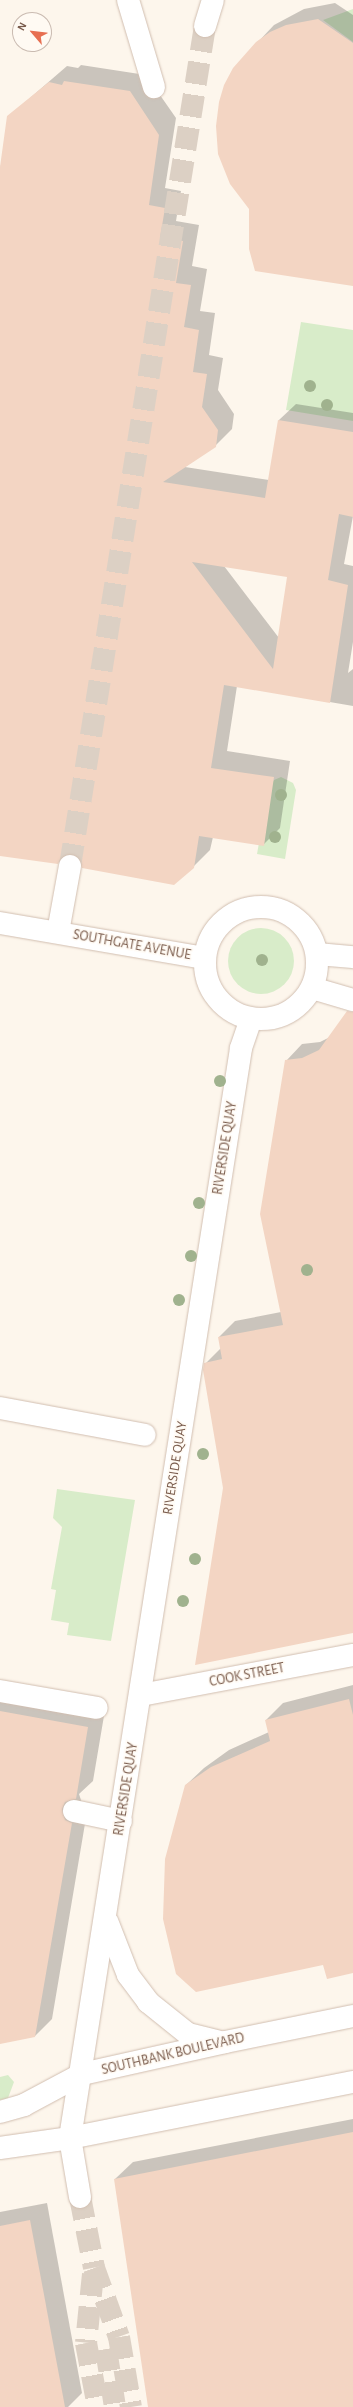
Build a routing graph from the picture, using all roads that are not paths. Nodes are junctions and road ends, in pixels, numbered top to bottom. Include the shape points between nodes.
1 (128, 0) edge
2 (213, 0) edge
3 (205, 26) tunnel mouth
4 (154, 87) dead end
5 (70, 866) tunnel mouth
6 (0, 923) edge
7 (58, 932) junction
8 (317, 954) junction
9 (353, 957) edge
10 (205, 958) junction
11 (312, 988) junction
12 (353, 1000) edge
13 (251, 1019) junction
14 (0, 1408) edge
15 (145, 1435) dead end
16 (353, 1655) edge
17 (0, 1691) edge
18 (141, 1695) junction
19 (97, 1708) dead end
20 (74, 1811) dead end
21 (121, 1821) junction
22 (106, 1920) junction
23 (353, 2016) edge
24 (225, 2042) junction
25 (82, 2074) junction
26 (353, 2082) edge
27 (0, 2112) edge
28 (70, 2138) junction
29 (0, 2148) edge
30 (80, 2197) tunnel mouth

1 - 4 street
2 - 3 street
5 - 7 street, SOUTHGATE AVENUE
6 - 7 street, SOUTHGATE AVENUE
7 - 10 street, SOUTHGATE AVENUE
8 - 9 street
8 - 10 street via 312,938 303,925 290,914 273,907 255,906 238,911 225,919 212,937
8 - 11 street via 317,972
10 - 13 street via 206,975 222,1004 235,1013
11 - 12 street
11 - 13 street via 301,1003 287,1014 269,1019
13 - 18 street, RIVERSIDE QUAY via 240,1056
14 - 15 street
16 - 18 street, COOK STREET
17 - 19 street
18 - 21 street, RIVERSIDE QUAY
20 - 21 street
21 - 22 street, RIVERSIDE QUAY
22 - 24 street via 128,1975 148,2002 188,2034 205,2040
22 - 25 street, RIVERSIDE QUAY
23 - 24 street, SOUTHBANK BOULEVARD
24 - 25 street, SOUTHBANK BOULEVARD
25 - 27 street, SOUTHBANK BOULEVARD via 24,2105
25 - 28 street, RIVERSIDE QUAY
26 - 28 street
28 - 29 street
28 - 30 street

